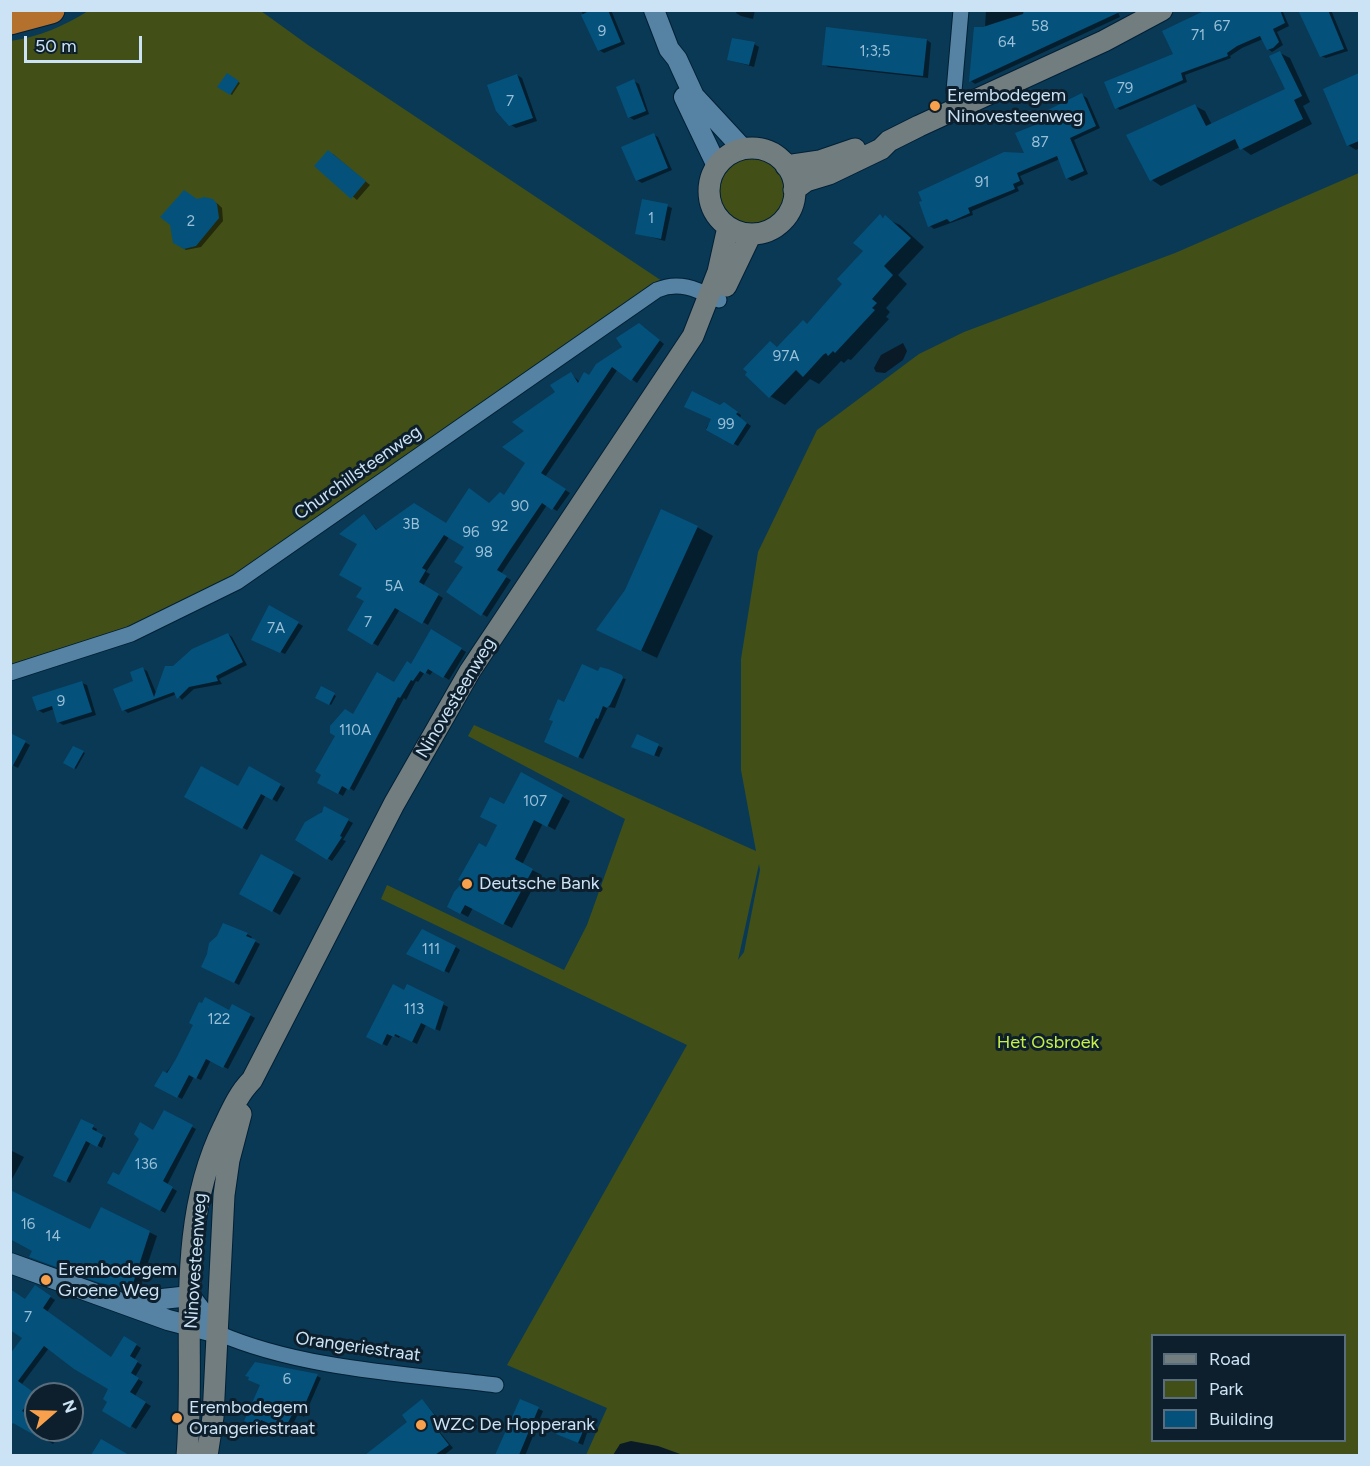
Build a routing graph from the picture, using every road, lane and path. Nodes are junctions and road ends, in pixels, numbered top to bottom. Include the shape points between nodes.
1 (51, 10) edge
2 (654, 10) edge
3 (961, 10) edge
4 (1162, 10) edge
5 (10, 21) edge
6 (690, 99) junction
7 (961, 107) junction
8 (889, 141) junction
9 (743, 149) junction
10 (717, 166) junction
11 (786, 166) junction
12 (794, 190) junction
13 (728, 227) junction
14 (751, 234) junction
15 (715, 298) junction
16 (10, 673) edge
17 (252, 1080) junction
18 (10, 1263) edge
19 (190, 1296) junction
20 (123, 1303) junction
21 (190, 1325) junction
22 (218, 1333) junction
23 (496, 1385) dead end
24 (187, 1455) edge
25 (207, 1455) edge

1 - 5 highway
2 - 6 street via 669,49 669,62
3 - 7 street via 954,91
4 - 7 main road
6 - 9 street
6 - 10 street
7 - 8 main road
8 - 11 main road via 877,140 820,160
8 - 12 main road via 881,149
9 - 10 main road via 728,155
9 - 11 main road via 767,151
10 - 13 main road via 710,178 711,206
11 - 12 main road
12 - 14 main road via 792,204 782,221 764,232
13 - 14 main road
13 - 15 main road, Ninovesteenweg
14 - 15 main road, Ninovesteenweg
15 - 16 street, Churchillsteenweg via 680,285 657,290 237,582 132,634
15 - 17 main road, Ninovesteenweg via 470,671 394,804
17 - 19 main road, Ninovesteenweg via 241,1091 204,1172 196,1205
17 - 22 main road, Ninovesteenweg via 235,1135 224,1195
18 - 20 street
19 - 20 street
19 - 21 main road, Ninovesteenweg
19 - 22 street
20 - 21 street
21 - 22 street
21 - 24 main road, Ninovesteenweg
22 - 23 street, Orangeriestraat via 290,1357
22 - 25 main road, Ninovesteenweg

